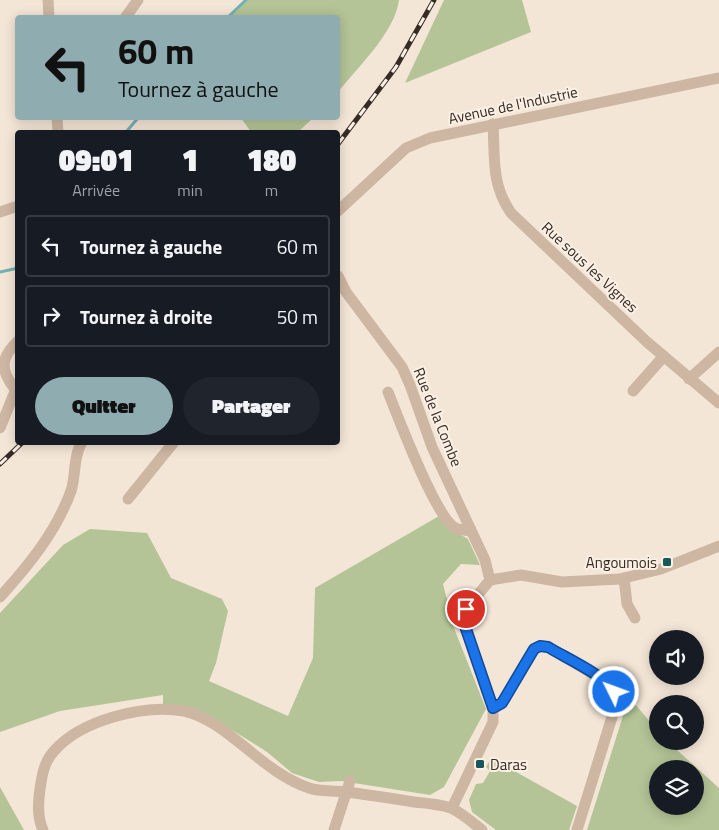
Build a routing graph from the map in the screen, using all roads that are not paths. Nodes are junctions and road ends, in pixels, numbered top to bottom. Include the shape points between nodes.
1 (48, 0) edge
2 (138, 0) edge
3 (49, 15) edge
4 (127, 15) edge
5 (719, 78) edge
6 (493, 124) junction
7 (15, 207) edge
8 (340, 209) edge
9 (0, 212) edge
10 (340, 280) edge
11 (15, 344) edge
12 (719, 352) edge
13 (664, 356) junction
14 (689, 379) junction
15 (15, 385) edge
16 (15, 389) edge
17 (632, 391) dead end
18 (388, 392) dead end
19 (719, 403) edge
20 (0, 428) edge
21 (81, 445) edge
22 (172, 445) edge
23 (128, 498) dead end
24 (471, 531) junction
25 (719, 546) edge
26 (624, 578) junction
27 (490, 580) junction
28 (0, 596) edge
29 (635, 618) dead end
30 (493, 708) junction
31 (348, 787) junction
32 (452, 808) junction
33 (43, 830) edge
34 (334, 830) edge
35 (482, 830) edge
36 (577, 830) edge

1 - 3 street
2 - 4 street
5 - 6 street, Avenue de l'Industrie
6 - 8 street, Avenue de l'Industrie via 413,144
6 - 13 street, Rue sous les Vignes via 496,181 500,197 511,213
7 - 9 street
10 - 24 street, Rue de la Combe via 402,368 432,447
11 - 15 street via 3,363 5,376
12 - 14 street
13 - 14 street, Rue sous les Vignes
13 - 17 street
14 - 19 street, Rue sous les Vignes
16 - 20 street
18 - 24 street via 415,460 446,518 456,528
21 - 28 street via 66,503 45,543
22 - 23 street
24 - 27 street, Rue de la Combe via 486,560
25 - 26 street via 661,570
26 - 27 street via 562,582 521,576
26 - 29 street via 627,604
27 - 30 street via 466,609 465,626
30 - 32 street via 490,732
30 - 36 street via 502,703 534,649 540,646 548,647 611,686 614,692 612,717
31 - 32 street
31 - 33 street via 311,789 297,784 267,766 209,720 161,709 130,713 68,737 53,752 43,770 39,799 39,821
31 - 34 street
32 - 35 street

